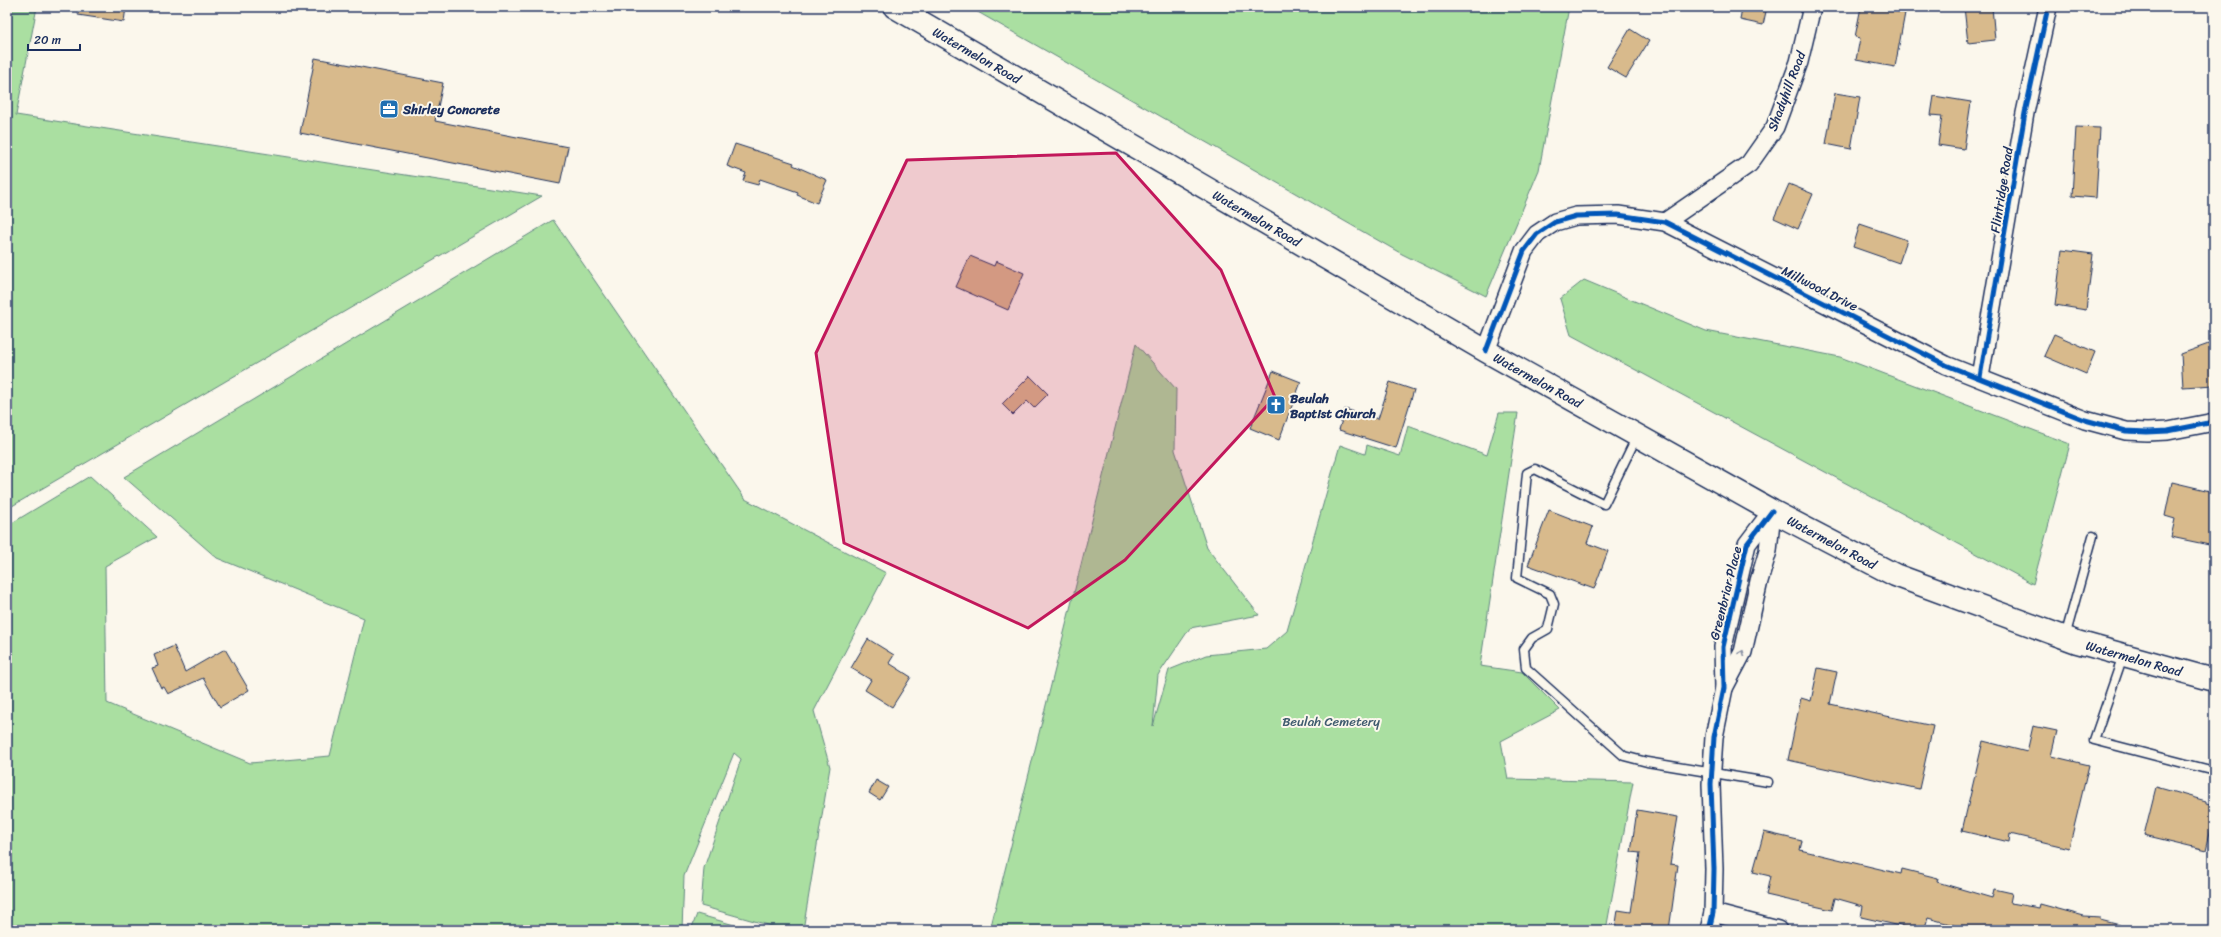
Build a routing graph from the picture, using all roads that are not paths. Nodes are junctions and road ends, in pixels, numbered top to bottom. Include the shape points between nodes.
1 (895, 7) edge
2 (1812, 7) edge
3 (2048, 7) edge
4 (1665, 222) junction
5 (1486, 351) junction
6 (1980, 377) junction
7 (2214, 422) edge
8 (1638, 436) junction
9 (1772, 511) junction
10 (2093, 536) dead end
11 (2065, 638) junction
12 (2123, 655) junction
13 (2214, 680) edge
14 (1712, 771) junction
15 (2214, 771) edge
16 (1768, 782) dead end
17 (1713, 913) junction
18 (1709, 930) edge
19 (1778, 930) edge

1 - 5 main road, Watermelon Road
2 - 4 street, Shadyhill Road via 1799,62 1775,127 1749,164
3 - 6 street, Flintridge Road via 2024,113
4 - 5 street, Millwood Drive via 1618,215 1576,216 1555,222 1537,234 1524,251
4 - 6 street, Millwood Drive via 1926,356
5 - 8 main road, Watermelon Road
6 - 7 street, Millwood Drive via 2058,410 2126,431 2168,431
8 - 9 main road, Watermelon Road
8 - 14 lane via 1604,504 1535,469 1528,472 1517,578 1550,594 1554,604 1548,629 1532,638 1524,649 1526,668 1624,756
9 - 11 main road, Watermelon Road via 1895,575
9 - 14 street via 1768,552 1744,652 1724,688 1714,737
10 - 11 lane
11 - 12 main road, Watermelon Road
12 - 13 main road, Watermelon Road
12 - 15 lane via 2094,740
14 - 16 lane
14 - 17 street
17 - 18 street
17 - 19 street

